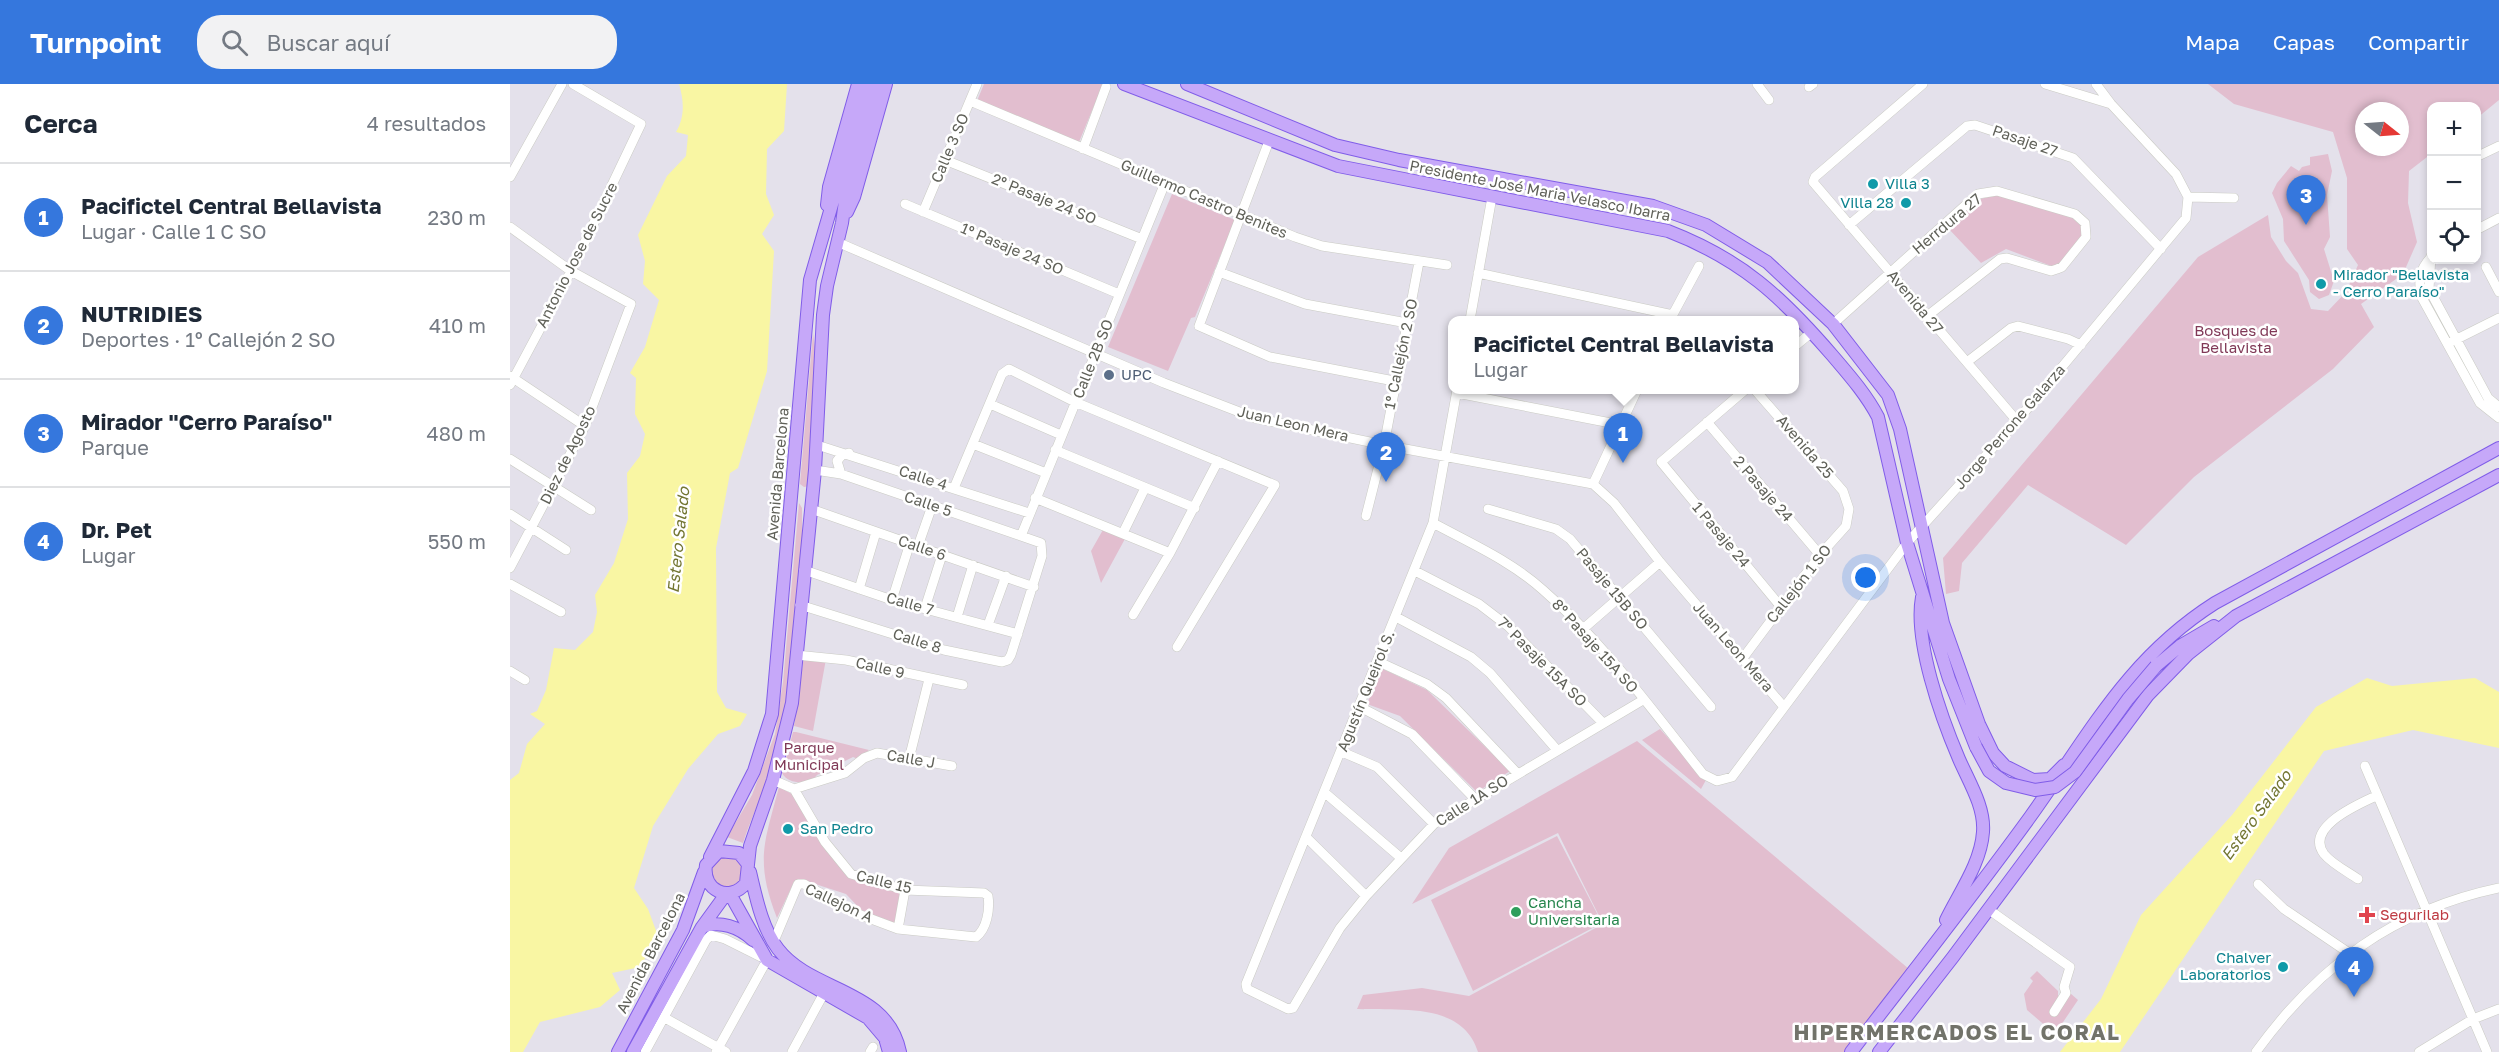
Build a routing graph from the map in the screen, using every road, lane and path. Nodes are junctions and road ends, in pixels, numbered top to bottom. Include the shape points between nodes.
1 (562, 84) edge
2 (573, 84) edge
3 (858, 84) edge
4 (867, 84) edge
5 (977, 84) edge
6 (1124, 84) edge
7 (1187, 84) edge
8 (1757, 84) edge
9 (1923, 84) edge
10 (2044, 84) edge
11 (2096, 84) edge
12 (883, 86) edge
13 (1106, 87) dead end
14 (1141, 88) edge
15 (1769, 100) dead end
16 (970, 101) junction
17 (2111, 104) junction
18 (859, 129) junction
19 (1269, 141) junction
20 (2499, 146) edge
21 (1083, 149) junction
22 (2480, 156) edge
23 (945, 160) junction
24 (1399, 160) junction
25 (510, 177) edge
26 (1396, 178) junction
27 (1165, 183) junction
28 (1492, 197) junction
29 (2188, 197) junction
30 (2234, 198) dead end
31 (905, 204) dead end
32 (923, 212) junction
33 (1241, 214) junction
34 (2499, 218) edge
35 (825, 221) junction
36 (842, 223) junction
37 (1849, 225) junction
38 (510, 227) edge
39 (2481, 227) edge
40 (1142, 239) junction
41 (837, 242) junction
42 (2161, 249) junction
43 (2427, 261) edge
44 (1419, 262) junction
45 (1448, 265) dead end
46 (1699, 266) dead end
47 (2486, 267) dead end
48 (571, 272) junction
49 (1220, 272) junction
50 (1890, 272) junction
51 (1478, 273) junction
52 (2499, 292) edge
53 (1119, 294) junction
54 (1471, 316) edge
55 (1662, 316) edge
56 (1672, 316) edge
57 (1796, 316) edge
58 (1926, 317) junction
59 (2499, 318) edge
60 (1799, 319) edge
61 (1407, 323) junction
62 (1833, 324) junction
63 (1812, 332) junction
64 (2452, 341) junction
65 (1799, 343) edge
66 (2080, 345) junction
67 (1095, 354) junction
68 (1967, 362) junction
69 (511, 380) edge
70 (1394, 381) junction
71 (1456, 394) edge
72 (1471, 394) edge
73 (1635, 394) edge
74 (1740, 394) edge
75 (1758, 394) edge
76 (1075, 402) junction
77 (990, 404) junction
78 (2499, 407) edge
79 (2499, 418) edge
80 (2017, 421) junction
81 (1707, 422) junction
82 (1621, 425) junction
83 (585, 426) junction
84 (1061, 435) junction
85 (2499, 441) edge
86 (817, 444) junction
87 (973, 444) junction
88 (1384, 445) junction
89 (1055, 450) junction
90 (2495, 450) edge
91 (849, 453) junction
92 (1445, 456) junction
93 (510, 459) edge
94 (1218, 461) junction
95 (815, 470) junction
96 (792, 473) junction
97 (1046, 473) junction
98 (841, 474) junction
99 (2499, 475) edge
100 (1593, 484) junction
101 (813, 485) junction
102 (554, 486) junction
103 (954, 488) junction
104 (1145, 488) junction
105 (1035, 498) junction
106 (790, 505) junction
107 (932, 506) junction
108 (1195, 508) junction
109 (811, 509) junction
110 (1488, 509) dead end
111 (1849, 509) joint
112 (591, 510) dead end
113 (1029, 513) junction
114 (510, 514) edge
115 (1366, 516) dead end
116 (1433, 523) junction
117 (809, 524) junction
118 (1923, 525) junction
119 (532, 528) junction
120 (876, 532) junction
121 (1123, 533) junction
122 (1021, 536) junction
123 (1041, 543) joint
124 (1907, 543) junction
125 (914, 545) junction
126 (566, 550) dead end
127 (1170, 553) junction
128 (942, 555) junction
129 (1820, 555) junction
130 (1660, 562) junction
131 (973, 565) junction
132 (510, 568) edge
133 (804, 570) junction
134 (1415, 571) junction
135 (1006, 576) junction
136 (510, 584) edge
137 (1034, 586) junction
138 (859, 589) junction
139 (1923, 592) junction
140 (1621, 598) junction
141 (892, 600) junction
142 (800, 605) junction
143 (1781, 607) junction
144 (925, 608) junction
145 (561, 612) dead end
146 (1133, 615) dead end
147 (2236, 616) junction
148 (957, 617) junction
149 (1396, 617) junction
150 (988, 625) junction
151 (1583, 629) junction
152 (1018, 634) junction
153 (1177, 647) dead end
154 (796, 655) junction
155 (1743, 658) junction
156 (1377, 661) junction
157 (510, 671) edge
158 (929, 679) junction
159 (525, 680) dead end
160 (963, 685) dead end
161 (1643, 700) junction
162 (1360, 707) junction
163 (1711, 707) dead end
164 (1784, 707) junction
165 (1603, 723) junction
166 (1557, 750) junction
167 (1341, 752) junction
168 (909, 759) junction
169 (2064, 765) junction
170 (952, 766) dead end
171 (2365, 766) dead end
172 (1736, 772) joint
173 (1517, 773) junction
174 (773, 780) junction
175 (794, 789) junction
176 (1324, 792) junction
177 (2376, 796) junction
178 (1476, 800) junction
179 (1434, 824) junction
180 (1307, 838) junction
181 (1401, 858) junction
182 (708, 862) junction
183 (748, 866) junction
184 (2358, 879) dead end
185 (2258, 884) dead end
186 (2499, 888) edge
187 (905, 890) junction
188 (728, 894) junction
189 (1366, 896) junction
190 (1988, 909) junction
191 (2425, 910) junction
192 (702, 927) junction
193 (898, 928) junction
194 (976, 937) joint
195 (774, 941) junction
196 (755, 942) junction
197 (1933, 946) junction
198 (2349, 954) junction
199 (766, 960) junction
200 (824, 993) junction
201 (1296, 1003) joint
202 (2499, 1009) edge
203 (2054, 1012) dead end
204 (664, 1018) junction
205 (2473, 1019) junction
206 (720, 1050) edge
207 (618, 1052) edge
208 (633, 1052) edge
209 (645, 1052) edge
210 (792, 1052) edge
211 (889, 1052) edge
212 (900, 1052) edge
213 (1851, 1052) edge
214 (1879, 1052) edge
215 (2256, 1052) edge
216 (2419, 1052) edge
217 (2487, 1052) edge

1 - 25 street
2 - 48 street, Antonio Jose de Sucre via 641,124
3 - 35 main road via 829,187
4 - 18 main road, Avenida Barcelona
5 - 16 street, Calle 3 SO
6 - 14 main road, Presidente José Maria Velasco Ibarra
7 - 24 main road, Presidente José Maria Velasco Ibarra via 1335,145
8 - 15 street
9 - 37 street, Avenida 27 via 1815,177 1813,182
10 - 17 street
11 - 17 street
12 - 18 main road, Avenida Barcelona
12 - 36 main road via 854,197
13 - 21 street
14 - 19 main road, Presidente José Maria Velasco Ibarra
16 - 21 street, Guillermo Castro Benites
16 - 23 street, Calle 3 SO
17 - 29 street via 2176,174
18 - 35 main road, Avenida Barcelona
18 - 36 main road, Avenida Barcelona
19 - 26 main road, Presidente José Maria Velasco Ibarra via 1338,166
19 - 33 street
20 - 22 street
21 - 27 street, Guillermo Castro Benites
23 - 32 street, Calle 3 SO
23 - 40 street, 2º Pasaje 24 SO
24 - 26 main road via 1405,167
24 - 62 main road, Presidente José Maria Velasco Ibarra via 1671,212 1728,236 1767,262
26 - 28 main road, Presidente José Maria Velasco Ibarra
27 - 33 street, Guillermo Castro Benites
27 - 40 street, Calle 2B SO
28 - 51 street
28 - 57 main road, Presidente José Maria Velasco Ibarra via 1651,226 1702,244 1726,256 1762,283
29 - 30 street
29 - 42 street, Jorge Perrone Galarza via 2186,218
31 - 32 street, 1º Pasaje 24 SO
32 - 53 street, 1º Pasaje 24 SO
33 - 44 street, Guillermo Castro Benites via 1322,246
33 - 49 street
34 - 39 street
35 - 96 main road, Avenida Barcelona via 810,280
36 - 41 main road, Avenida Barcelona
37 - 42 street, Pasaje 27 via 1967,126 1975,125 2073,158
37 - 50 street, Avenida 27
38 - 48 street
40 - 53 street, Calle 2B SO
41 - 67 street, Juan Leon Mera
41 - 86 main road, Avenida Barcelona via 823,315
42 - 66 street, Jorge Perrone Galarza
43 - 64 street via 2418,281 2421,296
44 - 45 street, Guillermo Castro Benites
44 - 61 street, 1º Callejón 2 SO
46 - 56 street
47 - 52 street
48 - 69 street, Antonio Jose de Sucre
48 - 83 street, Diez de Agosto via 631,304
49 - 61 street via 1305,304
49 - 70 street via 1199,326 1270,357
50 - 58 street, Avenida 27
50 - 58 street, Herrdura 27 via 1978,194 1989,191 2074,214 2085,223 2086,237 2062,267 2051,271 2000,259
50 - 62 street, Herrdura 27
51 - 54 street
51 - 55 street
53 - 67 street, Calle 2B SO
58 - 68 street, Avenida 27
59 - 64 street
60 - 63 main road, Presidente José Maria Velasco Ibarra
61 - 70 street, 1º Callejón 2 SO
62 - 118 main road, Presidente José Maria Velasco Ibarra via 1888,395
63 - 65 street
63 - 124 main road, Presidente José Maria Velasco Ibarra via 1870,401 1878,417
64 - 78 street via 2490,401
64 - 79 street via 2480,403
66 - 68 street via 2018,326
66 - 80 street, Jorge Perrone Galarza
67 - 76 street, Calle 2B SO
67 - 88 street, Juan Leon Mera via 1255,418
68 - 80 street, Avenida 27
69 - 83 street
70 - 88 street, 1º Callejón 2 SO
71 - 92 street, Agustín Queirol S.
72 - 82 street
73 - 82 street
74 - 81 street
75 - 111 street, Avenida 25 via 1843,491
76 - 77 street via 1009,369 1002,374
76 - 84 street, Calle 2B SO
76 - 94 street
77 - 84 street
77 - 87 street
80 - 118 street, Jorge Perrone Galarza
81 - 129 street, 2 Pasaje 24
81 - 143 street, 1 Pasaje 24 via 1660,462
82 - 100 street
83 - 102 street, Diez de Agosto
84 - 89 street, Calle 2B SO
85 - 90 street
86 - 91 street, Calle 4
86 - 95 main road, Avenida Barcelona
87 - 97 street
87 - 103 street
88 - 92 street, Juan Leon Mera
88 - 115 street, 1º Callejón 2 SO
89 - 97 street, Calle 2B SO
89 - 104 street
90 - 169 main road via 2193,617 2137,667
91 - 98 street via 837,461
91 - 103 street, Calle 4
92 - 100 street, Juan Leon Mera
92 - 116 street, Agustín Queirol S.
93 - 102 street
94 - 108 street
94 - 153 street via 1275,485
95 - 98 street, Calle 5
95 - 101 main road, Avenida Barcelona
96 - 101 main road via 799,490 806,492
96 - 106 main road, Avenida Barcelona
97 - 105 street, Calle 2B SO
98 - 107 street, Calle 5
99 - 147 main road
100 - 130 street, Juan Leon Mera via 1614,503
101 - 109 main road, Avenida Barcelona
102 - 112 street
102 - 119 street, Diez de Agosto
103 - 113 street, Calle 4
104 - 108 street
104 - 121 street
105 - 113 street, Calle 2B SO
105 - 121 street
106 - 117 main road via 797,496 807,500
106 - 182 main road, Avenida Barcelona via 772,714 754,771
107 - 122 street, Calle 5
107 - 125 street
108 - 127 street
109 - 117 main road, Avenida Barcelona
109 - 120 street, Calle 6
110 - 140 street, Pasaje 15B SO via 1556,529 1570,539
111 - 129 street, Callejón 1 SO via 1846,526
113 - 122 street, Calle 2B SO
114 - 119 street
116 - 134 street, Agustín Queirol S.
116 - 151 street, 8º Pasaje 15A SO via 1515,568 1543,589
117 - 133 main road, Avenida Barcelona
118 - 124 street, Jorge Perrone Galarza
118 - 169 main road, Presidente José Maria Velasco Ibarra via 1943,623 1987,743 2005,766 2033,780 2050,779
119 - 126 street
119 - 132 street, Diez de Agosto
120 - 125 street, Calle 6
120 - 138 street
121 - 127 street
122 - 123 street, Calle 5
123 - 137 street, Calle 8 via 1042,556
124 - 139 main road, Presidente José Maria Velasco Ibarra
124 - 164 street, Jorge Perrone Galarza
125 - 128 street, Calle 6
125 - 141 street
127 - 146 street
128 - 131 street, Calle 6
128 - 144 street
129 - 143 street, Callejón 1 SO
130 - 140 street
130 - 155 street, Juan Leon Mera
131 - 135 street, Calle 6
131 - 148 street
133 - 138 street, Calle 7
133 - 142 main road, Avenida Barcelona
134 - 149 street, Agustín Queirol S.
134 - 165 street, 7º Pasaje 15A SO via 1503,621
135 - 137 street, Calle 6
135 - 150 street
136 - 145 street
137 - 152 street, Calle 8
138 - 141 street, Calle 7
139 - 147 main road, Presidente José Maria Velasco Ibarra, bridge via 1976,747 1989,771 2006,783 2028,790 2055,787 2075,772 2156,666 2180,646
139 - 197 main road via 1919,613 1936,701 1978,801 1983,824 1982,843 1971,870
140 - 151 street
140 - 163 street, Pasaje 15B SO
141 - 144 street, Calle 7
142 - 152 street, Calle 8 via 944,650 1002,662 1011,655
142 - 154 main road, Avenida Barcelona
143 - 155 street, Callejón 1 SO
144 - 148 street, Calle 7
147 - 190 main road via 2188,654 2148,695
148 - 150 street, Calle 7
149 - 156 street, Agustín Queirol S.
149 - 166 street via 1471,657 1490,673
150 - 152 street, Calle 7
151 - 161 street, 8º Pasaje 15A SO
154 - 158 street, Calle 9 via 846,660
154 - 174 main road, Avenida Barcelona via 792,703
155 - 164 street, Juan Leon Mera
156 - 162 street, Agustín Queirol S.
156 - 173 street via 1427,684 1446,698
157 - 159 street
158 - 160 street, Calle 9
158 - 168 street
161 - 165 street, Calle 1A SO
161 - 172 street, 8º Pasaje 15A SO via 1708,778 1723,781
162 - 167 street, Agustín Queirol S.
162 - 178 street via 1412,734
164 - 172 street, Jorge Perrone Galarza
165 - 166 street, Calle 1A SO
166 - 173 street, Calle 1A SO
167 - 176 street, Agustín Queirol S.
167 - 179 street via 1377,767
168 - 170 street, Calle J
168 - 175 street, Calle J via 871,754 846,773
169 - 197 main road via 2031,816
171 - 177 street
173 - 178 street, Calle 1A SO
174 - 175 street
174 - 183 main road, Avenida Barcelona via 755,827
175 - 187 street, Calle 15 via 847,872
176 - 180 street, Agustín Queirol S.
176 - 181 street
177 - 184 street via 2342,813 2320,837 2327,857
177 - 191 street
178 - 179 street, Calle 1A SO
179 - 181 street, Calle 1A SO
180 - 189 street
180 - 201 street, Agustín Queirol S. via 1246,984 1252,993 1288,1009
181 - 189 street, Calle 1A SO
182 - 183 main road via 726,850 739,853
182 - 188 main road via 709,885
182 - 207 main road, Avenida Barcelona via 683,930
183 - 188 main road via 749,876 742,888
183 - 195 main road
185 - 198 street via 2284,909
186 - 191 street
187 - 193 street
187 - 194 street, Calle 15 via 984,893 989,901 985,927
188 - 192 main road, Avenida Barcelona
188 - 196 main road
189 - 201 street, Calle 1A SO via 1322,955
190 - 203 street via 2070,967 2066,993
190 - 214 main road
191 - 198 street
191 - 205 street
192 - 196 main road via 727,926 743,931
192 - 208 main road, Avenida Barcelona
193 - 194 street, Callejon A
193 - 195 street, Callejon A via 858,914 798,884
195 - 212 main road via 798,966 878,1012 894,1032
196 - 199 main road
197 - 213 main road
198 - 215 street via 2296,1000
199 - 200 main road
199 - 204 street via 711,935
199 - 206 street
200 - 210 street
200 - 211 main road via 868,1018 885,1038
202 - 205 street
204 - 206 street
204 - 209 street
205 - 216 street
205 - 217 street

